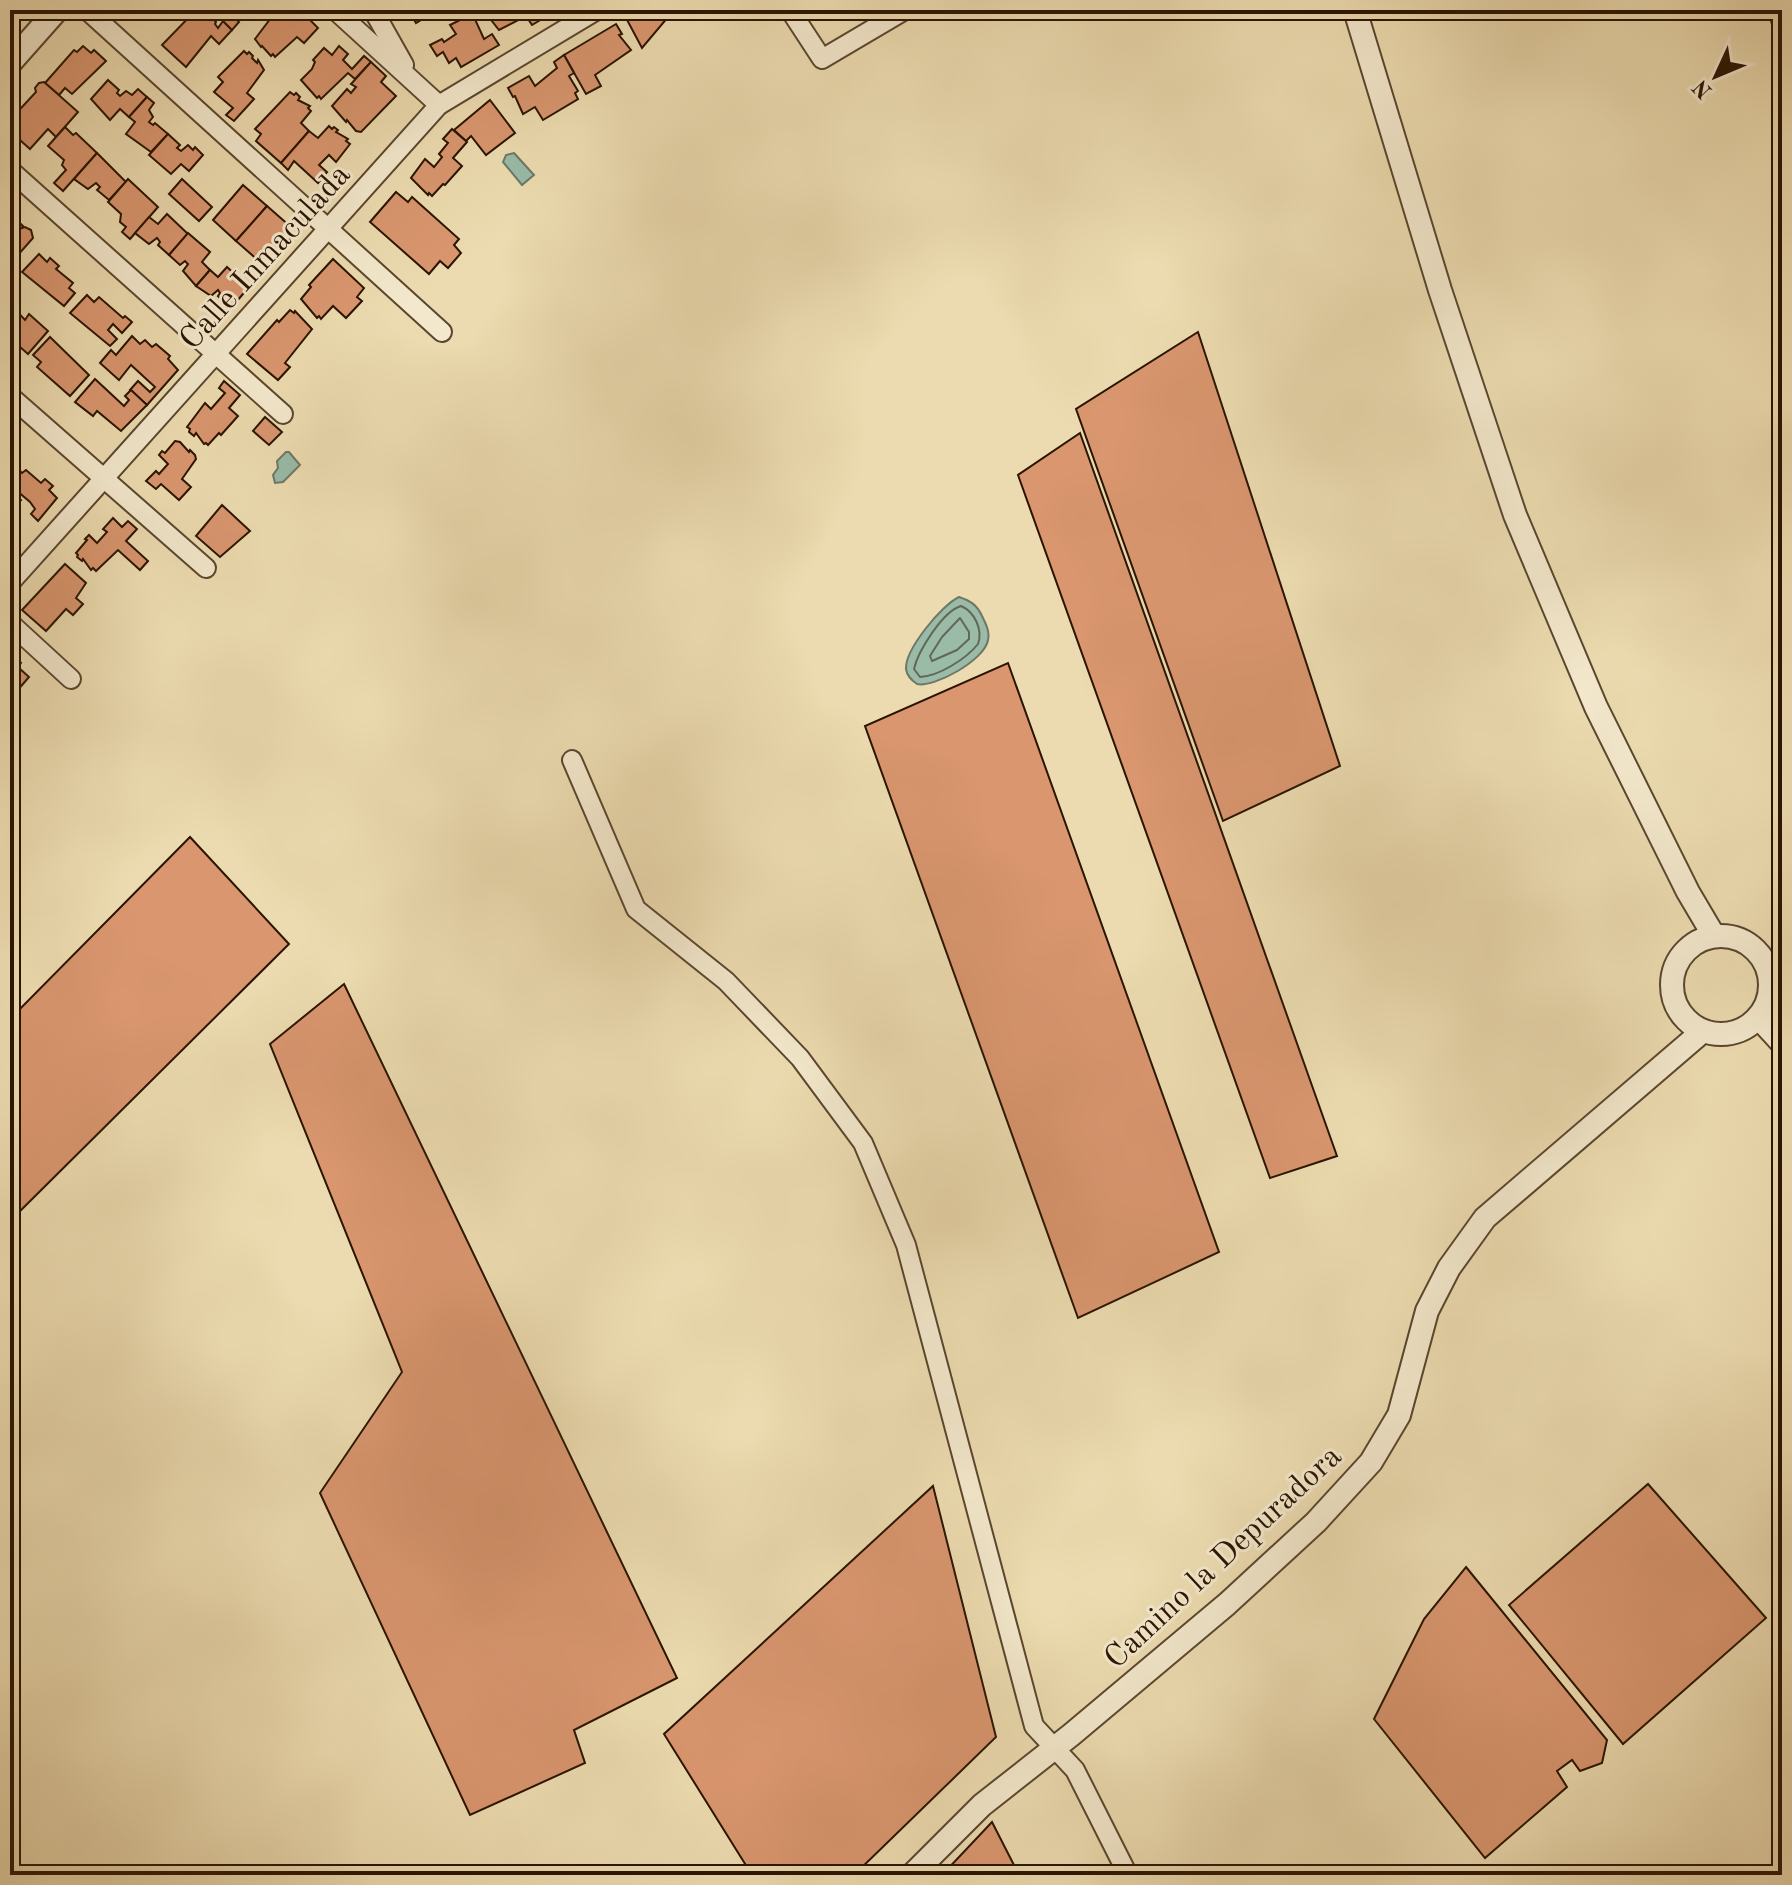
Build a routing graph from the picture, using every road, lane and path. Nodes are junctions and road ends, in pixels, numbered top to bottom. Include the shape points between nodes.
1 (57, 10) edge
2 (87, 10) edge
3 (335, 10) edge
4 (373, 10) edge
5 (790, 10) edge
6 (905, 10) edge
7 (1355, 10) edge
8 (585, 13) edge
9 (10, 63) edge
10 (412, 78) junction
11 (439, 105) junction
12 (10, 170) edge
13 (329, 229) junction
14 (442, 332) dead end
15 (216, 354) junction
16 (10, 396) edge
17 (283, 414) dead end
18 (104, 479) junction
19 (206, 568) dead end
20 (10, 583) edge
21 (10, 623) edge
22 (71, 679) dead end
23 (572, 760) dead end
24 (1714, 936) junction
25 (1776, 975) edge
26 (1759, 1018) junction
27 (1703, 1031) junction
28 (1782, 1043) edge
29 (1055, 1747) junction
30 (912, 1875) edge
31 (1128, 1875) edge

1 - 9 street
2 - 13 street
3 - 10 street
4 - 10 street
5 - 6 street via 822,59
7 - 24 street via 1515,515 1596,707
8 - 11 street, Calle Inmaculada
10 - 11 street
11 - 13 street, Calle Inmaculada
12 - 15 street
13 - 14 street
13 - 15 street, Calle Inmaculada
15 - 17 street
15 - 18 street, Calle Inmaculada
16 - 18 street
18 - 19 street
18 - 20 street, Calle Inmaculada
21 - 22 street
23 - 29 street via 636,909 726,981 800,1058 863,1143 906,1245 1034,1726
24 - 25 street via 1734,937 1751,946
24 - 27 street via 1694,944 1679,959 1672,979 1674,1001 1685,1019
25 - 26 street
26 - 27 street via 1739,1032
26 - 28 street
27 - 29 street, Camino la Depuradora via 1485,1218 1449,1268 1427,1311 1399,1415 1371,1462 1316,1522 1227,1604
29 - 30 street, Camino la Depuradora via 982,1805
29 - 31 street via 1075,1770

